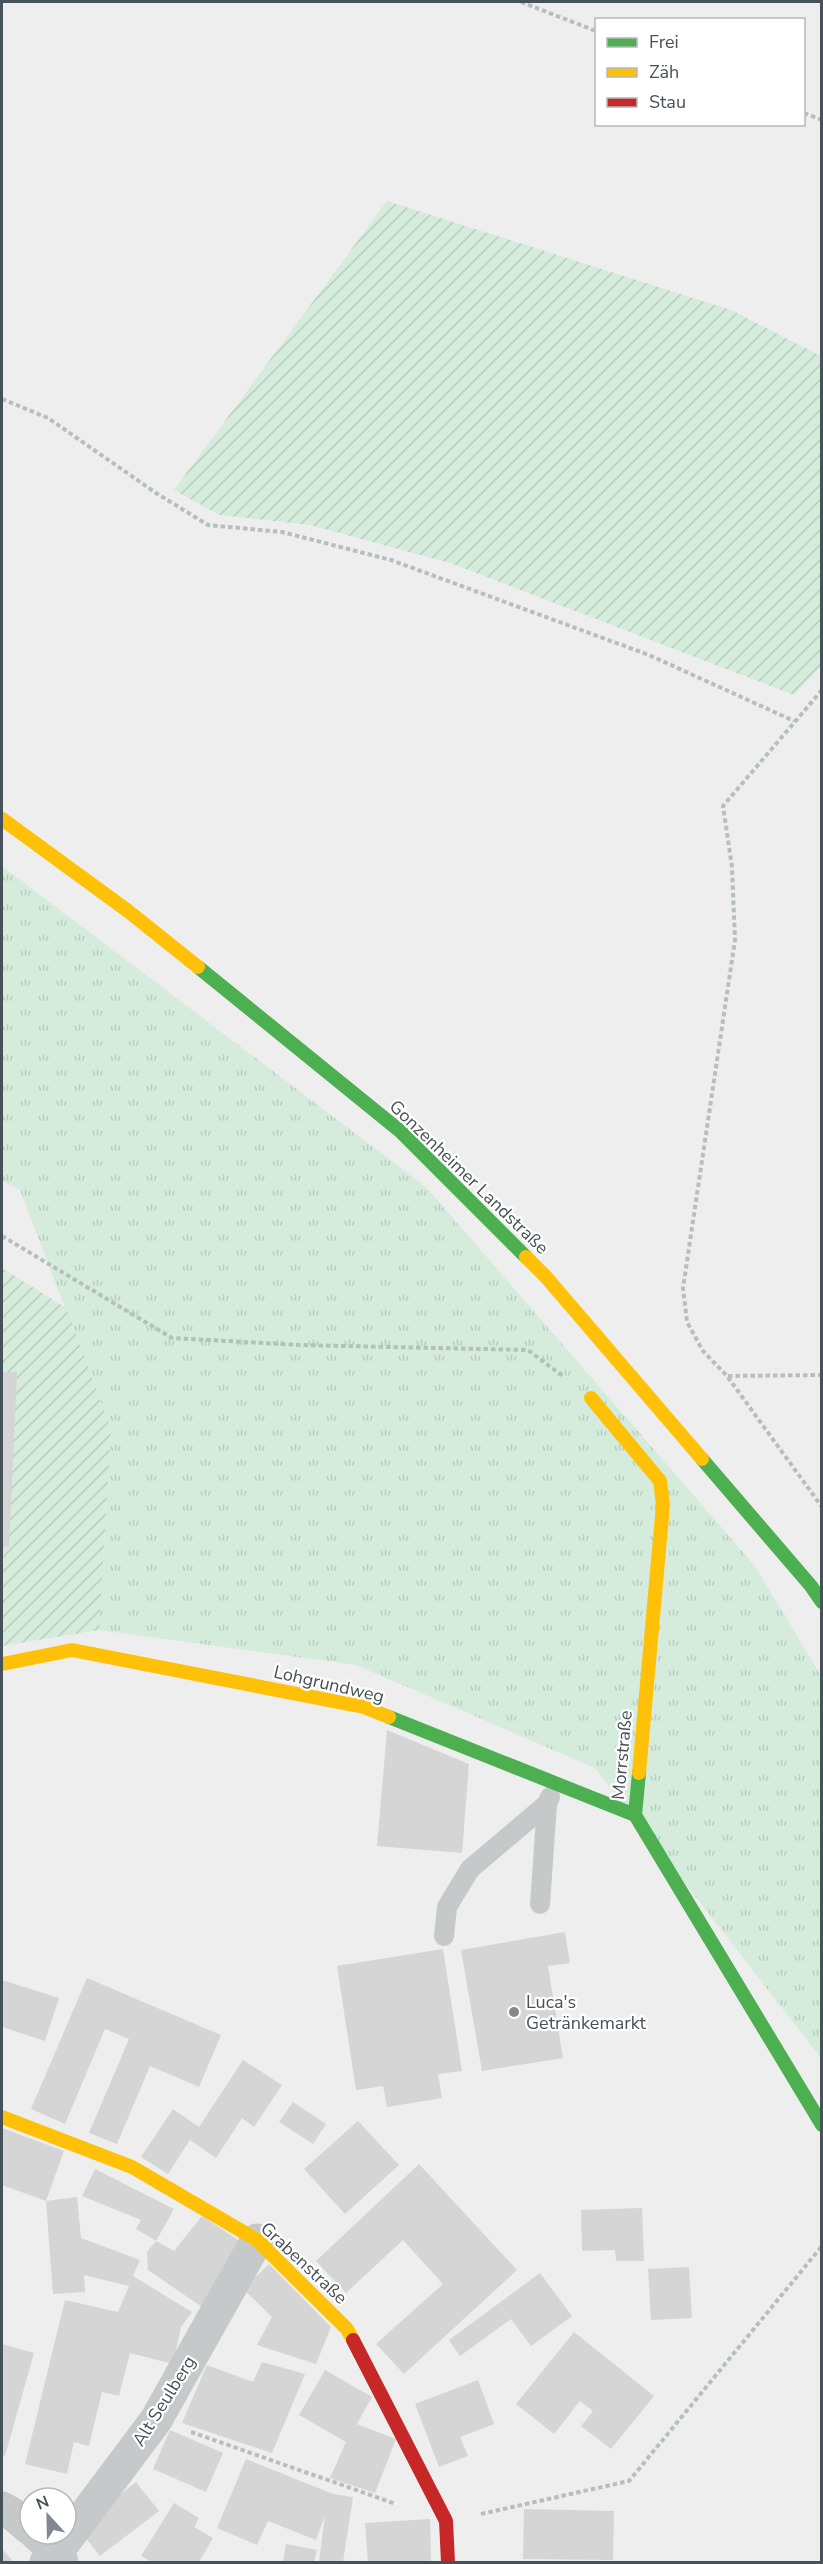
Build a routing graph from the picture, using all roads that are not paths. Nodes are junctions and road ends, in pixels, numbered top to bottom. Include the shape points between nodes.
1 (2, 819) edge
2 (591, 1398) road end
3 (822, 1602) edge
4 (2, 1664) edge
5 (555, 1783) junction
6 (548, 1804) junction
7 (634, 1815) junction
8 (540, 1904) dead end
9 (444, 1936) dead end
10 (2, 2117) edge
11 (822, 2125) edge
12 (257, 2240) junction
13 (2, 2508) edge
14 (18, 2519) edge
15 (50, 2553) edge
16 (448, 2562) edge

1 - 3 street, Gonzenheimer Landstraße via 128,912 400,1131 546,1277
2 - 7 street, Morrstraße via 660,1481 663,1505
4 - 5 street, Lohgrundweg via 72,1650 364,1707
5 - 6 lane
5 - 7 street, Lohgrundweg
6 - 8 lane
6 - 9 lane via 470,1869 447,1907
7 - 11 street, Morrstraße
10 - 12 street, Grabenstraße via 132,2167
12 - 15 street, Alt Seulberg via 156,2420
12 - 16 street, Grabenstraße via 347,2329 446,2521
13 - 14 street

